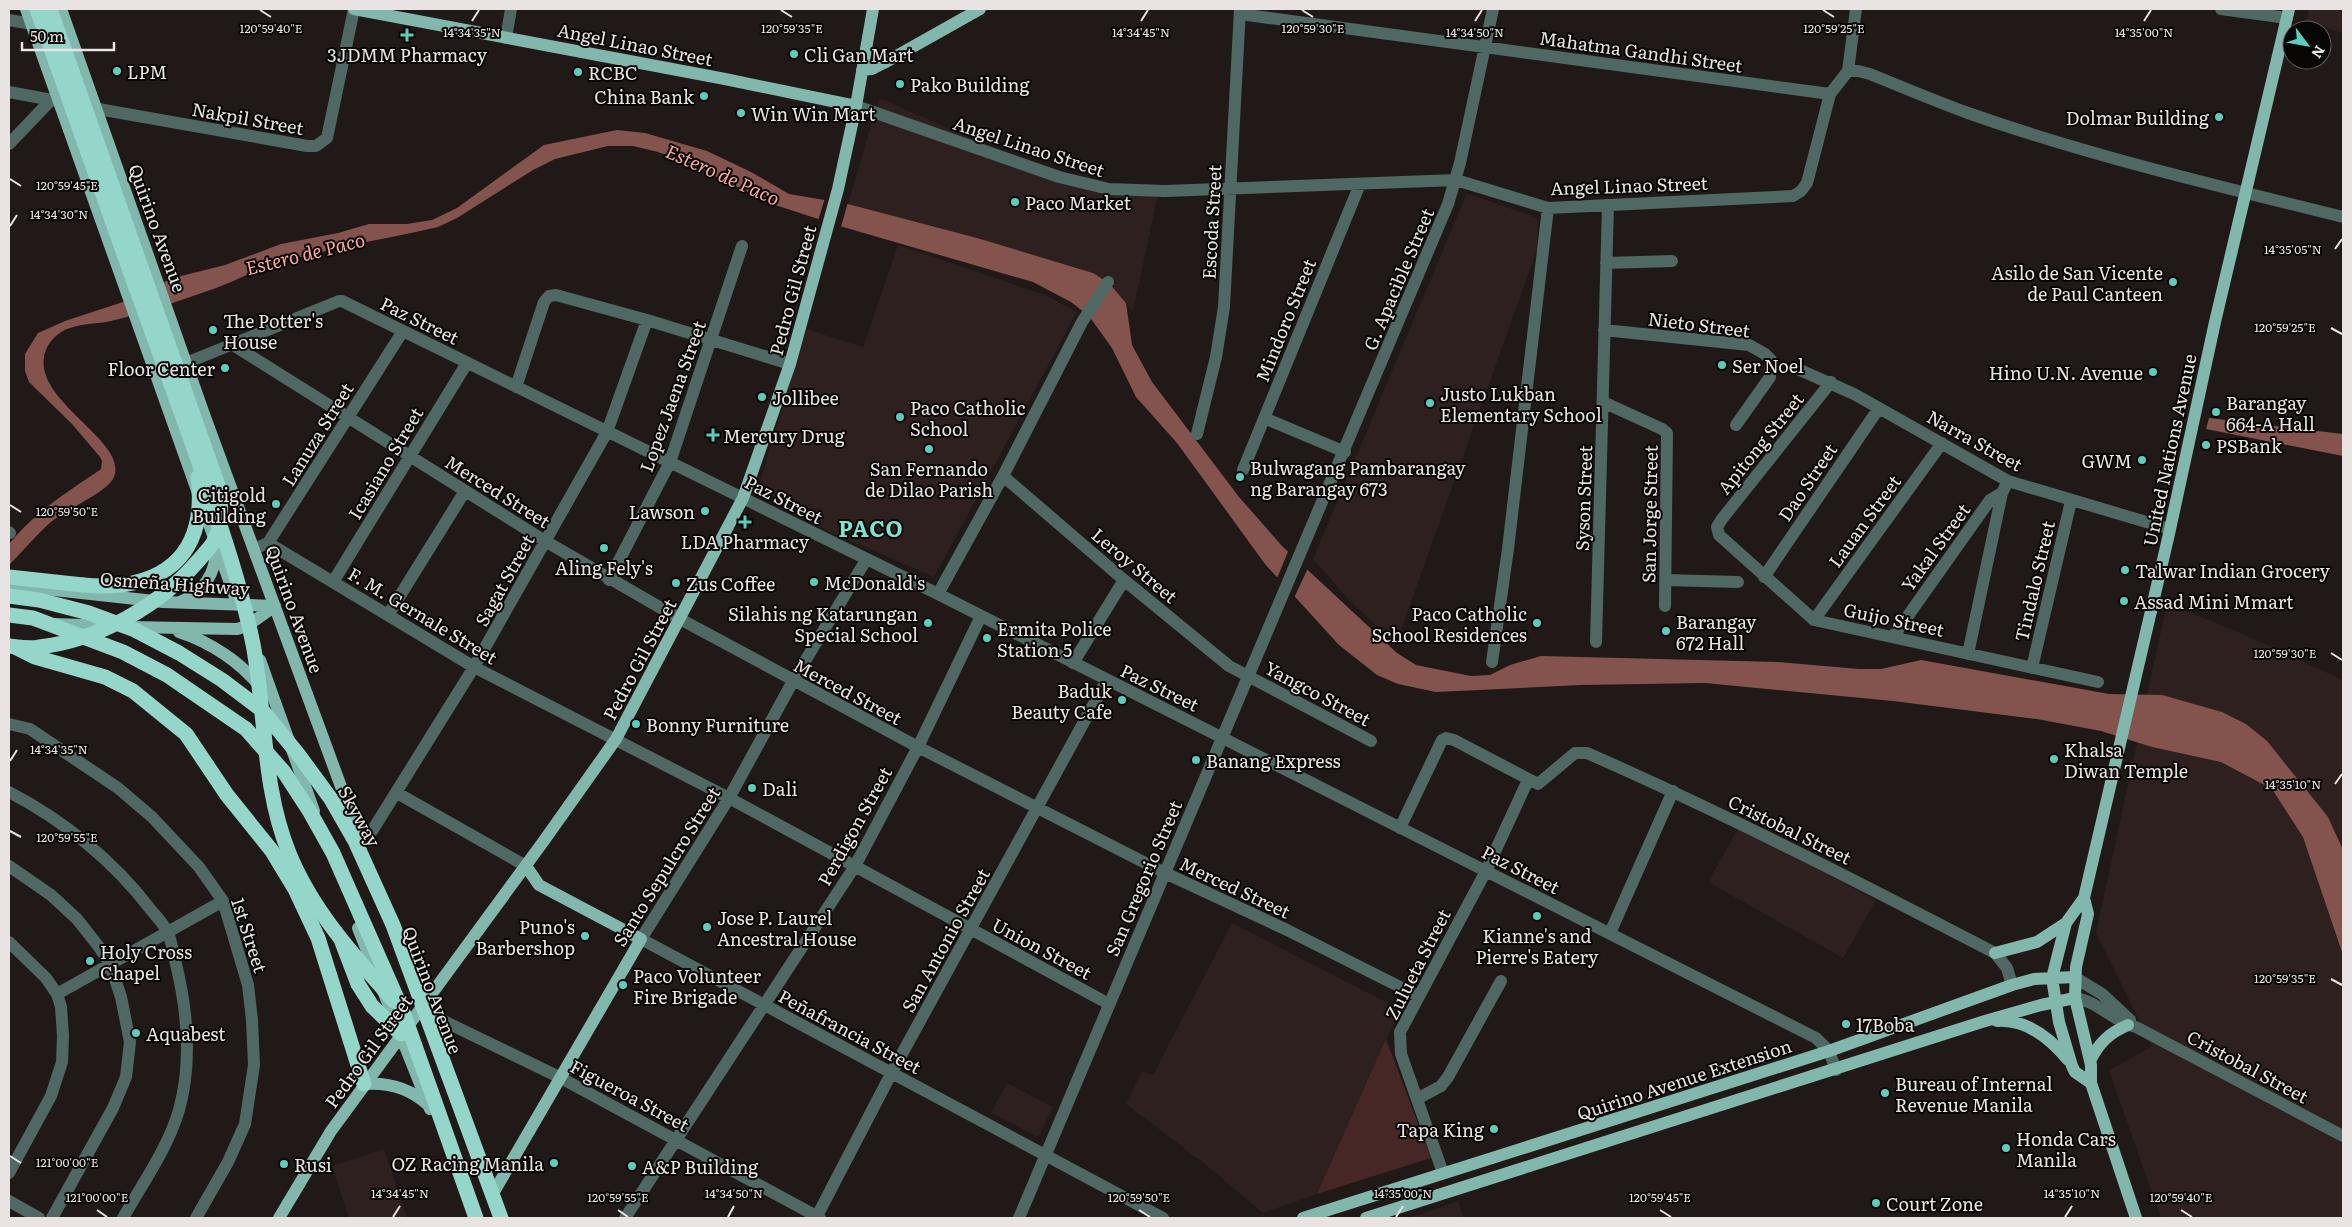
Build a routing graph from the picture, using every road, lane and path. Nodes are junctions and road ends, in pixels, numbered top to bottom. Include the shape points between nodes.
1 (26, 9) edge
2 (37, 9) edge
3 (50, 9) edge
4 (61, 9) edge
5 (354, 9) edge
6 (511, 9) edge
7 (872, 9) edge
8 (980, 9) edge
9 (1493, 9) edge
10 (1856, 9) edge
11 (2221, 9) edge
12 (1240, 11) edge
13 (2288, 13) edge
14 (9, 20) edge
15 (32, 24) junction
16 (506, 38) junction
17 (1485, 48) junction
18 (862, 70) junction
19 (1848, 71) junction
20 (9, 92) edge
21 (1830, 94) junction
22 (55, 101) junction
23 (856, 106) junction
24 (96, 108) junction
25 (9, 144) edge
26 (1456, 180) junction
27 (1360, 184) junction
28 (1230, 187) junction
29 (2246, 193) junction
30 (1608, 205) junction
31 (1548, 208) junction
32 (2343, 217) edge
33 (742, 246) dead end
34 (1672, 261) dead end
35 (1606, 263) junction
36 (1108, 282) dead end
37 (647, 320) junction
38 (1604, 330) junction
39 (403, 331) junction
40 (712, 341) junction
41 (233, 345) junction
42 (186, 363) junction
43 (467, 363) junction
44 (790, 364) junction
45 (1800, 370) dead end
46 (1831, 382) junction
47 (516, 387) junction
48 (1603, 402) junction
49 (1879, 408) junction
50 (348, 418) junction
51 (1264, 418) junction
52 (1736, 425) dead end
53 (607, 432) junction
54 (1198, 434) dead end
55 (1942, 443) junction
56 (194, 448) junction
57 (1345, 452) junction
58 (410, 456) junction
59 (670, 462) junction
60 (1243, 470) dead end
61 (1003, 476) junction
62 (2008, 481) junction
63 (465, 491) junction
64 (2002, 493) junction
65 (743, 498) junction
66 (2071, 501) junction
67 (1717, 527) joint
68 (2170, 529) junction
69 (545, 541) junction
70 (216, 542) junction
71 (268, 543) junction
72 (254, 549) junction
73 (1302, 553) joint
74 (866, 560) junction
75 (9, 576) edge
76 (1764, 577) junction
77 (609, 580) junction
78 (1124, 580) junction
79 (1666, 580) junction
80 (333, 582) junction
81 (1738, 582) dead end
82 (9, 585) edge
83 (938, 594) junction
84 (9, 596) edge
85 (136, 600) junction
86 (180, 602) junction
87 (238, 606) junction
88 (276, 606) junction
89 (1665, 606) dead end
90 (9, 615) edge
91 (388, 615) junction
92 (981, 616) junction
93 (680, 620) junction
94 (1814, 620) junction
95 (9, 622) edge
96 (247, 626) junction
97 (134, 627) junction
98 (167, 629) junction
99 (1893, 637) junction
100 (1596, 642) dead end
101 (9, 645) edge
102 (1968, 654) junction
103 (1492, 662) dead end
104 (1072, 663) junction
105 (474, 667) junction
106 (2032, 668) junction
107 (1248, 676) junction
108 (1107, 680) junction
109 (793, 682) junction
110 (2098, 682) dead end
111 (282, 720) junction
112 (9, 724) edge
113 (1222, 737) junction
114 (616, 739) junction
115 (1371, 741) dead end
116 (918, 747) junction
117 (1533, 782) junction
118 (1673, 791) junction
119 (9, 792) edge
120 (397, 793) junction
121 (729, 798) junction
122 (1037, 808) junction
123 (1400, 828) junction
124 (360, 839) junction
125 (272, 851) junction
126 (9, 866) edge
127 (526, 866) junction
128 (855, 866) junction
129 (1486, 871) junction
130 (1165, 873) junction
131 (2084, 898) junction
132 (223, 901) junction
133 (2066, 923) junction
134 (971, 930) junction
135 (167, 931) junction
136 (1610, 933) junction
137 (641, 939) junction
138 (9, 942) edge
139 (1995, 952) junction
140 (110, 964) junction
141 (2074, 977) junction
142 (2052, 978) junction
143 (1501, 981) dead end
144 (2012, 985) junction
145 (57, 994) junction
146 (1418, 996) junction
147 (2075, 998) junction
148 (2055, 1002) junction
149 (1109, 1004) junction
150 (765, 1006) junction
151 (420, 1009) junction
152 (403, 1012) junction
153 (1985, 1021) junction
154 (2132, 1026) junction
155 (401, 1034) junction
156 (1829, 1051) junction
157 (2090, 1061) junction
158 (2072, 1066) junction
159 (1836, 1070) junction
160 (892, 1072) junction
161 (559, 1077) junction
162 (2091, 1083) junction
163 (364, 1084) junction
164 (1417, 1099) junction
165 (429, 1106) junction
166 (1623, 1117) junction
167 (1630, 1135) junction
168 (2343, 1136) edge
169 (676, 1140) junction
170 (1549, 1140) junction
171 (1045, 1155) junction
172 (1555, 1158) junction
173 (9, 1173) edge
174 (1443, 1173) junction
175 (495, 1190) junction
176 (9, 1201) edge
177 (39, 1218) edge
178 (52, 1218) edge
179 (123, 1218) edge
180 (196, 1218) edge
181 (279, 1218) edge
182 (469, 1218) edge
183 (476, 1218) edge
184 (501, 1218) edge
185 (505, 1218) edge
186 (625, 1218) edge
187 (818, 1218) edge
188 (1019, 1218) edge
189 (1163, 1218) edge
190 (1303, 1218) edge
191 (1366, 1218) edge
192 (2136, 1218) edge

1 - 15 main road
2 - 56 highway, bridge
3 - 101 highway, bridge via 220,491 221,520 213,543 193,566 157,599 112,626 39,648
4 - 24 main road, Quirino Avenue
5 - 16 main road, Angel Linao Street
5 - 24 street, Nakpil Street via 327,138 316,146
6 - 16 street
7 - 18 main road, Pedro Gil Street
8 - 18 main road via 884,63
9 - 17 street, G. Apacible Street
10 - 19 street
11 - 13 street
12 - 17 street, Mahatma Gandhi Street
12 - 28 street, Escoda Street
13 - 29 main road, United Nations Avenue
14 - 15 street
15 - 22 main road
16 - 23 main road, Angel Linao Street
17 - 21 street, Mahatma Gandhi Street
17 - 26 street, G. Apacible Street
18 - 23 main road, Pedro Gil Street
19 - 21 street
19 - 29 street via 1864,72 1968,113 2069,145
20 - 22 street, Nakpil Street
21 - 30 street, Angel Linao Street via 1807,183 1792,196
22 - 24 street, Nakpil Street
22 - 25 street
22 - 70 main road via 141,329
23 - 28 street, Angel Linao Street via 1058,177 1109,190
23 - 44 main road, Pedro Gil Street via 838,189
24 - 42 main road, Quirino Avenue
26 - 27 street, Angel Linao Street
26 - 31 street, Angel Linao Street
26 - 57 street, G. Apacible Street
27 - 28 street, Angel Linao Street
27 - 51 street, Mindoro Street
28 - 54 street, Escoda Street via 1224,307
29 - 32 street
29 - 68 main road, United Nations Avenue
30 - 31 street, Angel Linao Street
30 - 35 street, Syson Street
31 - 103 street
33 - 40 street, Lopez Jaena Street
34 - 35 street
35 - 38 street, Syson Street
36 - 61 street via 1082,322
37 - 40 street
37 - 47 street via 556,295 549,296 544,302
37 - 53 street, Sagat Street
38 - 48 street, Syson Street
38 - 52 street, Nieto Street via 1749,344 1765,354 1771,360 1770,377
39 - 41 street, Paz Street via 338,301
39 - 43 street, Paz Street
39 - 50 street, Lanuza Street
40 - 44 street
40 - 59 street, Lopez Jaena Street
41 - 42 street
41 - 50 street, Merced Street
42 - 72 main road, Quirino Avenue
43 - 47 street, Paz Street
43 - 58 street, Icasiano Street
44 - 65 main road, Pedro Gil Street
45 - 46 street, Narra Street
46 - 49 street, Narra Street
46 - 67 street, Apitong Street
47 - 53 street, Paz Street
48 - 79 street, San Jorge Street via 1667,433
48 - 100 street, Syson Street
49 - 55 street, Narra Street
49 - 76 street, Dao Street
50 - 58 street, Merced Street
50 - 71 street, Lanuza Street
51 - 57 street
51 - 60 street, Mindoro Street
53 - 59 street, Paz Street
53 - 69 street, Sagat Street
55 - 62 street, Narra Street
55 - 94 street, Lauan Street
56 - 75 highway, bridge via 198,480 197,526 190,543 172,566 134,584 114,586
56 - 152 highway, bridge via 245,611 253,646 274,806 289,853 311,896 332,926
57 - 73 street, G. Apacible Street
58 - 63 street, Merced Street
58 - 80 street, Icasiano Street
59 - 65 street, Paz Street
59 - 77 street, Lopez Jaena Street
61 - 78 street, Leroy Street
61 - 83 street
62 - 64 street, Yakal Street
62 - 66 street, Narra Street
63 - 69 street, Merced Street
63 - 91 street
64 - 99 street, Yakal Street via 1990,500
64 - 102 street
65 - 74 street, Paz Street
65 - 93 main road, Pedro Gil Street
66 - 68 street, Narra Street
66 - 106 street, Tindalo Street
67 - 76 street, Guijo Street via 1719,535
68 - 131 main road, United Nations Avenue
69 - 77 street, Merced Street
69 - 105 street, Sagat Street
70 - 86 main road via 216,558 206,584
70 - 87 main road
71 - 72 street
71 - 80 street, F. M. Gernale Street
72 - 88 main road, Quirino Avenue
73 - 107 street, San Gregorio Street
74 - 83 street, Paz Street
74 - 109 street, Santo Sepulcro Street
76 - 94 street, Guijo Street
77 - 93 street, Merced Street
78 - 104 street
78 - 107 street, Leroy Street via 1229,666
79 - 81 street
79 - 89 street, San Jorge Street
80 - 91 street, F. M. Gernale Street
82 - 85 main road, Osmeña Highway
83 - 92 street, Paz Street
84 - 184 highway, Skyway, bridge via 89,612 136,630 179,653 262,710 298,754 345,824 393,926
85 - 86 main road, Osmeña Highway
85 - 97 main road
86 - 87 main road, Osmeña Highway
87 - 88 main road, Osmeña Highway
87 - 96 main road
88 - 96 main road, Osmeña Highway
88 - 124 main road, Quirino Avenue
90 - 152 highway, bridge via 33,618 123,652 167,675 246,729 284,772 333,853
91 - 105 street, F. M. Gernale Street
92 - 104 street, Paz Street
92 - 116 street, Perdigon Street
93 - 109 street, Merced Street
93 - 114 main road, Pedro Gil Street
94 - 99 street, Guijo Street
95 - 97 main road, Osmeña Highway
96 - 98 main road, Osmeña Highway via 226,630
96 - 111 main road
97 - 98 main road, Osmeña Highway
98 - 111 main road via 206,643 241,667 266,695
99 - 102 street, Guijo Street
101 - 125 highway via 35,657 105,677 157,708 186,734 227,795
102 - 106 street, Guijo Street
104 - 108 street, Paz Street
105 - 114 street, F. M. Gernale Street
105 - 120 street, Sagat Street
106 - 110 street, Guijo Street
107 - 113 street, San Gregorio Street
107 - 115 street, Yangco Street
108 - 113 street, Paz Street
108 - 122 street, San Antonio Street
109 - 116 street, Merced Street
109 - 121 street, Santo Sepulcro Street
111 - 155 main road via 337,875
112 - 132 street, 1st Street via 30,730 118,788 159,824 198,867
113 - 123 street, Paz Street
113 - 130 street, San Gregorio Street
114 - 121 street, Union Street
114 - 127 main road, Pedro Gil Street
116 - 122 street, Merced Street
116 - 128 street, Perdigon Street
117 - 118 street, Cristobal Street via 1581,752
117 - 123 street via 1446,738 1442,740
117 - 129 street, Zulueta Street
118 - 136 street
118 - 139 street, Cristobal Street
119 - 135 street via 55,820 96,851 132,885
120 - 124 street, Sagat Street via 372,831
120 - 127 street, Peñafrancia Street
121 - 128 street, Union Street
121 - 137 street, Santo Sepulcro Street
122 - 130 street, Merced Street
122 - 134 street, San Antonio Street
123 - 129 street, Paz Street
124 - 151 main road, Quirino Avenue
125 - 155 highway via 321,897 358,984 372,1006
125 - 163 highway via 295,889 318,938
126 - 140 street via 51,894 77,919
127 - 137 main road, Peñafrancia Street via 540,884
127 - 151 main road, Pedro Gil Street
128 - 134 street, Union Street
128 - 150 street, Perdigon Street
129 - 136 street, Paz Street
129 - 146 street, Zulueta Street
130 - 146 street, Merced Street
130 - 149 street, San Gregorio Street
131 - 133 main road, United Nations Avenue
131 - 141 main road, United Nations Avenue via 2088,914
132 - 135 street
132 - 180 street, 1st Street via 248,985 254,1065 245,1124
133 - 139 main road via 2037,942
133 - 142 main road, United Nations Avenue
134 - 149 street, Union Street
134 - 160 street, San Antonio Street
135 - 140 street
135 - 179 street via 184,998 186,1070 179,1111
136 - 156 street, Paz Street via 1816,1038
137 - 150 street, Peñafrancia Street
137 - 161 main road, Santo Sepulcro Street
138 - 145 street via 46,978
139 - 144 street, Cristobal Street via 2007,968
140 - 145 street
140 - 178 street via 130,1042 126,1077
141 - 142 main road, Quirino Avenue Extension
141 - 147 main road, United Nations Avenue
141 - 154 street, Cristobal Street via 2102,994
142 - 144 main road, Quirino Avenue Extension
142 - 148 main road, United Nations Avenue
143 - 164 street via 1448,1077 1441,1086
144 - 156 main road, Quirino Avenue Extension
145 - 173 street via 61,1007 62,1062 50,1096
146 - 164 street, Zulueta Street via 1400,1032 1399,1042
147 - 148 main road, Quirino Avenue Extension
147 - 154 street, Cristobal Street via 2088,1001
147 - 157 main road, United Nations Avenue
148 - 153 main road, Quirino Avenue Extension
148 - 158 main road, United Nations Avenue
149 - 171 street, San Gregorio Street
150 - 160 street, Peñafrancia Street
150 - 169 street, Perdigon Street
151 - 155 main road, Pedro Gil Street
151 - 161 street, Figueroa Street
151 - 175 main road, Quirino Avenue
152 - 183 highway, bridge
153 - 158 main road via 2008,1020 2033,1029 2051,1042
153 - 159 main road, Quirino Avenue Extension
154 - 157 main road via 2106,1037
154 - 168 street, Cristobal Street
155 - 163 main road, Pedro Gil Street
155 - 165 main road
156 - 159 street, Paz Street
156 - 166 main road, Quirino Avenue Extension
157 - 162 main road, United Nations Avenue
158 - 162 main road
159 - 167 main road, Quirino Avenue Extension
160 - 171 street, Peñafrancia Street
160 - 187 street, San Antonio Street
161 - 169 street, Figueroa Street
161 - 175 main road, Santo Sepulcro Street
162 - 192 main road
163 - 165 main road via 402,1088
163 - 181 main road, Pedro Gil Street via 324,1141
164 - 174 street, Zulueta Street
165 - 182 main road
166 - 167 main road
166 - 170 main road, Quirino Avenue Extension
167 - 172 main road, Quirino Avenue Extension
169 - 186 street, Perdigon Street
169 - 187 street, Figueroa Street
170 - 172 main road
170 - 174 main road, Quirino Avenue Extension
171 - 188 street, San Gregorio Street
171 - 189 street, Peñafrancia Street
172 - 191 main road, Quirino Avenue Extension
174 - 190 main road, Quirino Avenue Extension
175 - 185 main road, Quirino Avenue
176 - 177 street

